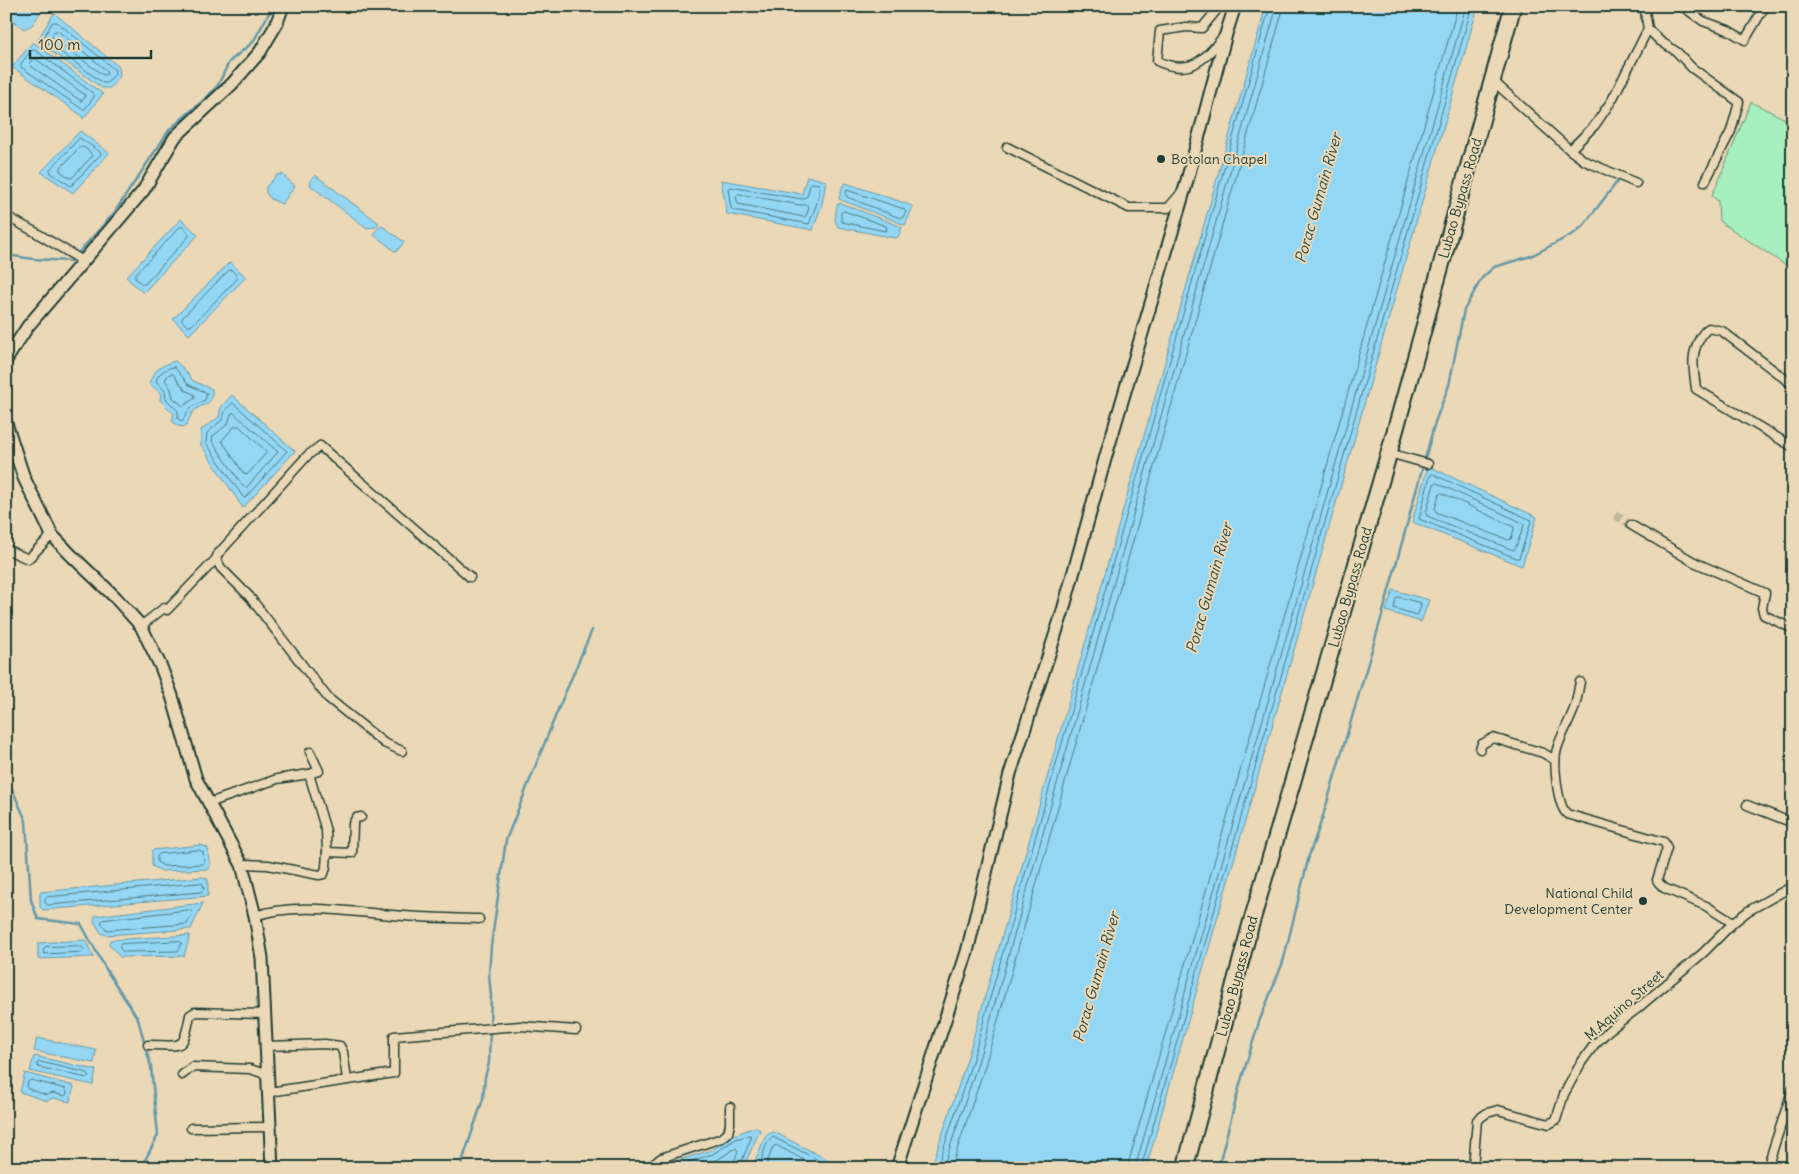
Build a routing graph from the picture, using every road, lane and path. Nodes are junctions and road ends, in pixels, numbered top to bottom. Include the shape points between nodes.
1 (283, 6) edge
2 (1220, 6) edge
3 (1235, 6) edge
4 (1513, 6) edge
5 (1644, 6) edge
6 (1682, 6) edge
7 (1766, 6) edge
8 (1648, 29) junction
9 (1226, 34) junction
10 (1493, 81) junction
11 (1007, 147) dead end
12 (1570, 150) junction
13 (1705, 182) dead end
14 (1636, 183) dead end
15 (1185, 188) junction
16 (6, 216) edge
17 (83, 261) junction
18 (6, 360) edge
19 (1793, 385) edge
20 (6, 423) edge
21 (1793, 447) edge
22 (1389, 453) junction
23 (1425, 463) dead end
24 (1631, 525) tunnel mouth
25 (52, 535) junction
26 (6, 549) edge
27 (216, 559) junction
28 (470, 577) dead end
29 (141, 626) junction
30 (1793, 629) edge
31 (1580, 682) dead end
32 (1480, 748) dead end
33 (402, 751) dead end
34 (310, 752) dead end
35 (1555, 760) junction
36 (309, 774) junction
37 (209, 803) junction
38 (1747, 805) dead end
39 (362, 817) dead end
40 (1793, 823) edge
41 (326, 852) junction
42 (242, 865) junction
43 (1793, 886) edge
44 (255, 916) junction
45 (479, 919) dead end
46 (1732, 923) junction
47 (266, 1014) junction
48 (576, 1030) dead end
49 (148, 1045) dead end
50 (267, 1046) junction
51 (268, 1075) junction
52 (182, 1076) dead end
53 (347, 1079) junction
54 (1793, 1088) edge
55 (269, 1092) junction
56 (730, 1107) dead end
57 (271, 1127) junction
58 (191, 1128) dead end
59 (272, 1168) edge
60 (653, 1168) edge
61 (897, 1168) edge
62 (1185, 1168) edge
63 (1473, 1168) edge
64 (1767, 1168) edge

1 - 17 street via 260,52 232,84 175,137 142,191
2 - 9 street via 1202,28 1160,31 1157,61 1169,67 1186,67 1204,60
3 - 9 street
4 - 10 highway, Lubao Bypass Road
5 - 8 street
6 - 7 street via 1703,21 1745,40
8 - 12 street via 1612,100 1595,125
8 - 13 street via 1695,70 1739,102 1731,131
9 - 15 street
10 - 12 street
10 - 22 highway, Lubao Bypass Road
11 - 15 street via 1129,208 1168,208
12 - 14 street via 1585,161
15 - 61 street via 1062,614 1010,774 967,952
16 - 17 street
17 - 18 street via 28,326
19 - 21 street via 1722,332 1710,328 1704,331 1694,350 1696,389
20 - 25 street via 24,478
22 - 23 street
22 - 62 highway, Lubao Bypass Road via 1250,927
24 - 30 street via 1694,562 1765,593 1764,615
25 - 26 street via 28,559
25 - 29 street
27 - 28 street via 307,456 320,446
27 - 29 street via 167,610 164,608
27 - 33 street via 220,568 248,596 328,698 384,743
29 - 37 street via 161,666 196,778
31 - 35 street via 1574,709 1556,750
32 - 35 street via 1493,738 1543,753
34 - 36 street via 319,771
35 - 46 street via 1559,799 1564,811 1664,842 1667,848 1657,880 1659,884 1706,906
36 - 37 street via 278,779
36 - 41 street via 326,831
37 - 42 street
38 - 40 street
39 - 41 street via 356,818 354,824 352,853
41 - 42 street via 326,872 319,875 268,865
42 - 44 street
43 - 46 street, M.Aquino Street
44 - 45 street via 269,911 318,909
44 - 47 street
46 - 63 street, M.Aquino Street via 1703,953 1594,1045 1571,1079 1552,1123 1498,1110 1477,1120
47 - 49 street via 196,1012 190,1016 184,1042
47 - 50 street
48 - 53 street via 520,1026 394,1036 394,1073
50 - 51 street
50 - 53 street via 340,1046
51 - 52 street via 250,1069 192,1067
51 - 55 street
53 - 55 street
54 - 64 street
55 - 57 street
56 - 60 street via 728,1133 722,1138 661,1158
57 - 58 street
57 - 59 street

